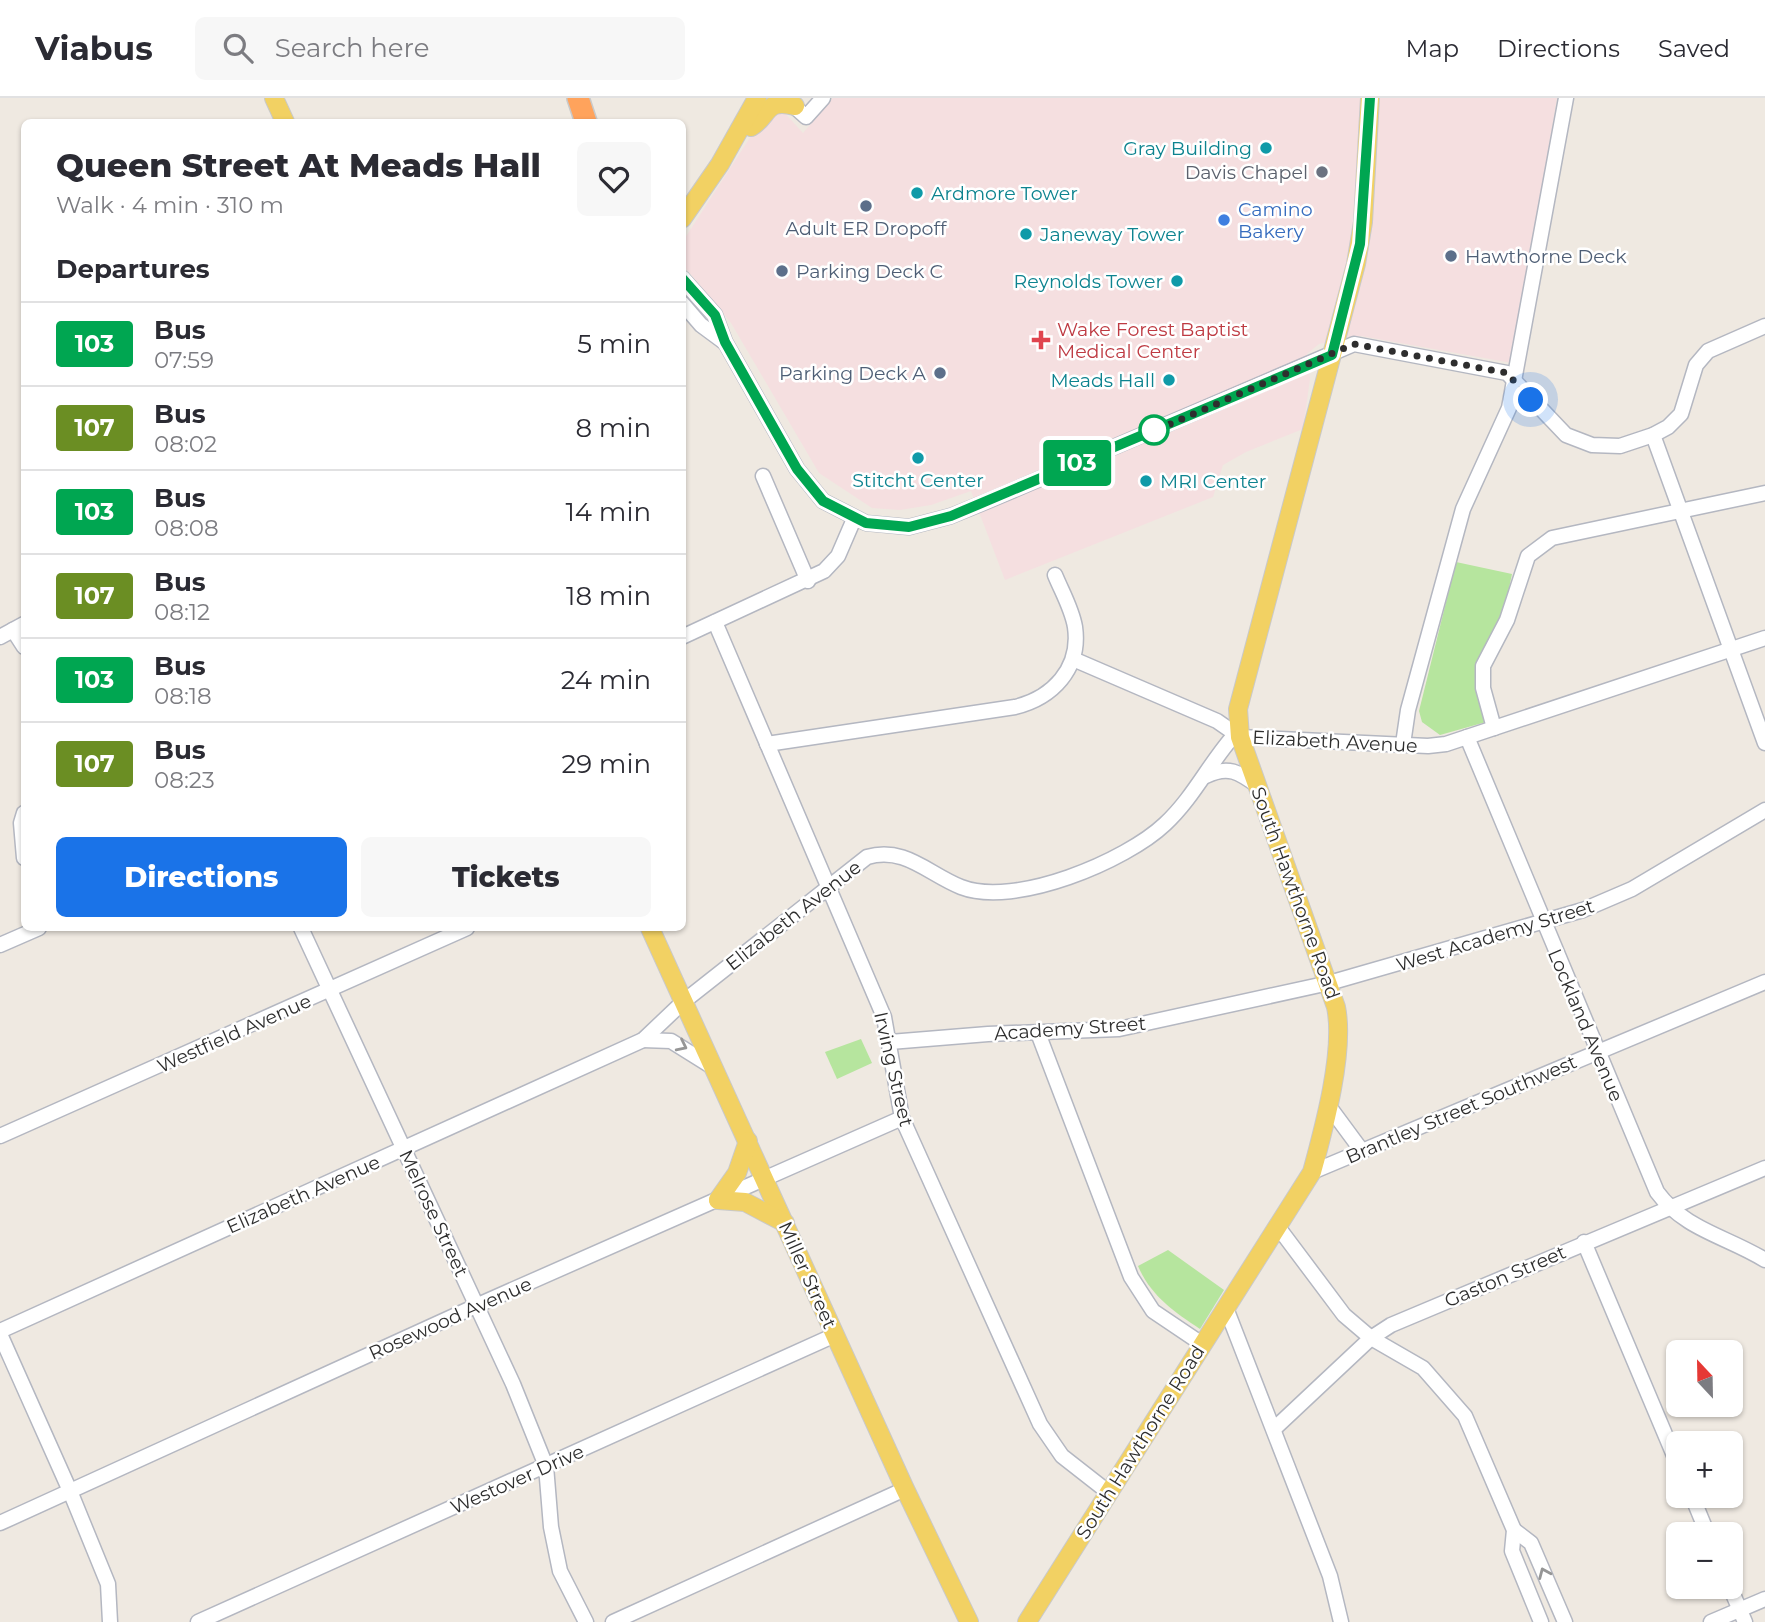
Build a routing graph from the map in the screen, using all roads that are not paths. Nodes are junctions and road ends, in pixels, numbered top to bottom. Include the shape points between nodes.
1 (274, 98) edge
2 (578, 98) edge
3 (593, 98) edge
4 (757, 98) edge
5 (823, 98) edge
6 (1370, 98) edge
7 (1566, 98) edge
8 (794, 105) edge
9 (284, 119) edge
10 (585, 119) edge
11 (600, 119) edge
12 (738, 133) junction
13 (686, 213) edge
14 (686, 282) edge
15 (686, 308) edge
16 (1764, 330) edge
17 (725, 342) junction
18 (1332, 355) junction
19 (1515, 382) junction
20 (1653, 436) junction
21 (763, 476) dead end
22 (1765, 494) edge
23 (1680, 511) junction
24 (854, 519) junction
25 (1055, 575) dead end
26 (807, 581) junction
27 (715, 622) junction
28 (686, 635) edge
29 (1765, 638) edge
30 (1729, 650) junction
31 (1073, 659) junction
32 (1494, 728) junction
33 (1240, 737) junction
34 (1467, 737) junction
35 (1765, 743) edge
36 (767, 744) junction
37 (1404, 744) junction
38 (1205, 777) junction
39 (1258, 786) junction
40 (1765, 810) edge
41 (829, 886) junction
42 (1543, 923) junction
43 (32, 931) edge
44 (302, 931) edge
45 (460, 931) edge
46 (651, 931) edge
47 (0, 946) edge
48 (1765, 982) edge
49 (1329, 983) junction
50 (329, 991) junction
51 (683, 1002) junction
52 (1038, 1033) junction
53 (643, 1040) junction
54 (890, 1042) junction
55 (1597, 1052) junction
56 (714, 1069) junction
57 (1328, 1105) junction
58 (902, 1118) junction
59 (0, 1136) edge
60 (748, 1141) junction
61 (403, 1149) junction
62 (1362, 1151) junction
63 (1765, 1168) edge
64 (1312, 1172) junction
65 (765, 1180) junction
66 (718, 1200) junction
67 (1669, 1208) junction
68 (785, 1223) junction
69 (1278, 1227) junction
70 (1584, 1242) junction
71 (1765, 1260) edge
72 (478, 1305) junction
73 (1226, 1308) junction
74 (0, 1333) edge
75 (835, 1335) junction
76 (1371, 1338) junction
77 (1202, 1344) junction
78 (1274, 1429) junction
79 (1666, 1437) edge
80 (547, 1466) junction
81 (905, 1489) junction
82 (70, 1491) junction
83 (1108, 1492) junction
84 (0, 1523) edge
85 (1514, 1530) junction
86 (1735, 1599) edge
87 (1765, 1599) edge
88 (1742, 1616) edge
89 (110, 1622) edge
90 (198, 1622) edge
91 (586, 1622) edge
92 (613, 1622) edge
93 (968, 1622) edge
94 (1027, 1622) edge
95 (1341, 1622) edge
96 (1541, 1622) edge
97 (1565, 1622) edge
98 (1711, 1622) edge

1 - 9 main road
2 - 10 highway
3 - 11 highway
4 - 12 main road
5 - 8 street
6 - 18 main road, South Hawthorne Road via 1360,244
7 - 19 street
8 - 12 main road via 768,106 756,124
12 - 13 main road
14 - 17 street via 715,315
15 - 17 street
16 - 20 street via 1716,346 1702,357 1681,414
17 - 24 street via 797,469 823,501
18 - 19 street via 1354,344 1507,373
18 - 24 street via 951,516 909,527
18 - 33 main road, South Hawthorne Road via 1241,695
19 - 20 street via 1566,435 1592,445 1620,446
19 - 37 street via 1509,408 1462,509 1412,696
20 - 23 street
21 - 26 street
22 - 23 street
23 - 30 street
23 - 32 street via 1552,538 1528,556 1507,620 1483,666 1483,688
24 - 26 street via 838,556
25 - 31 street via 1075,628
26 - 27 street
27 - 28 street
27 - 36 street, Irving Street
29 - 30 street, Elizabeth Avenue
30 - 32 street, Elizabeth Avenue
30 - 35 street
31 - 33 street via 1136,683
31 - 36 street via 1055,689 1030,703
32 - 34 street, Elizabeth Avenue
33 - 37 street, Elizabeth Avenue
33 - 38 street, Elizabeth Avenue via 1225,746
33 - 39 main road, South Hawthorne Road
34 - 37 street, Elizabeth Avenue via 1428,746
34 - 42 street, Lockland Avenue
36 - 41 street, Irving Street
38 - 39 street via 1231,769
38 - 41 street, Elizabeth Avenue via 1167,823 1133,849 1050,882 1008,890 970,889 888,853 860,860
39 - 49 main road, South Hawthorne Road
40 - 42 street, West Academy Street via 1632,889
41 - 51 street, Elizabeth Avenue
41 - 54 street, Irving Street via 884,1017
42 - 49 street, West Academy Street
42 - 55 street, Lockland Avenue
43 - 47 street
44 - 50 street, Melrose Street
45 - 50 street, Westfield Avenue
46 - 51 main road, Miller Street
48 - 55 street, Brantley Street Southwest
49 - 52 street, Academy Street via 1130,1027
49 - 57 main road, South Hawthorne Road via 1339,1031
50 - 59 street, Westfield Avenue
50 - 61 street, Melrose Street
51 - 53 street, Elizabeth Avenue
51 - 56 main road, Miller Street
52 - 54 street, Academy Street
52 - 77 street via 1130,1277 1153,1311
53 -> 56 street via 671,1041
53 - 61 street, Elizabeth Avenue
54 - 58 street, Irving Street
55 - 62 street, Brantley Street Southwest
55 - 67 street, Lockland Avenue via 1657,1192
56 - 60 main road, Miller Street
57 - 62 street
57 - 64 main road, South Hawthorne Road
58 - 65 street, Rosewood Avenue
58 - 83 street, Irving Street via 1040,1424 1062,1456
60 - 65 main road, Miller Street
60 - 66 main road via 737,1173
61 - 72 street, Melrose Street
61 - 74 street, Elizabeth Avenue
62 - 64 street, Brantley Street Southwest
63 - 67 street, Gaston Street
64 - 69 main road, South Hawthorne Road
65 - 66 street, Rosewood Avenue
65 - 68 main road, Miller Street
66 - 68 main road via 745,1202
66 - 72 street, Rosewood Avenue
67 - 70 street, Gaston Street
67 - 71 street, Lockland Avenue via 1697,1229
68 - 75 main road, Miller Street
69 - 73 main road, South Hawthorne Road
69 - 76 street via 1331,1299
70 - 76 street, Gaston Street via 1391,1325
70 - 79 street
72 - 80 street, Melrose Street
72 - 82 street, Rosewood Avenue
73 - 77 main road, South Hawthorne Road
73 - 78 street
74 - 82 street
75 - 80 street, Westover Drive
75 - 81 main road, Miller Street
76 - 78 street, Gaston Street
76 - 85 street via 1423,1368 1453,1399 1474,1431
77 - 83 main road, South Hawthorne Road
78 - 95 street via 1329,1576
80 - 90 street, Westover Drive
80 - 91 street, Melrose Street via 555,1550 569,1593
81 - 92 street
81 - 93 main road, Miller Street
82 - 84 street, Rosewood Avenue
82 - 89 street via 108,1584
83 - 94 main road, South Hawthorne Road
85 - 96 street via 1512,1551
97 -> 85 street via 1531,1543
86 - 88 street
87 - 88 street
88 - 98 street

